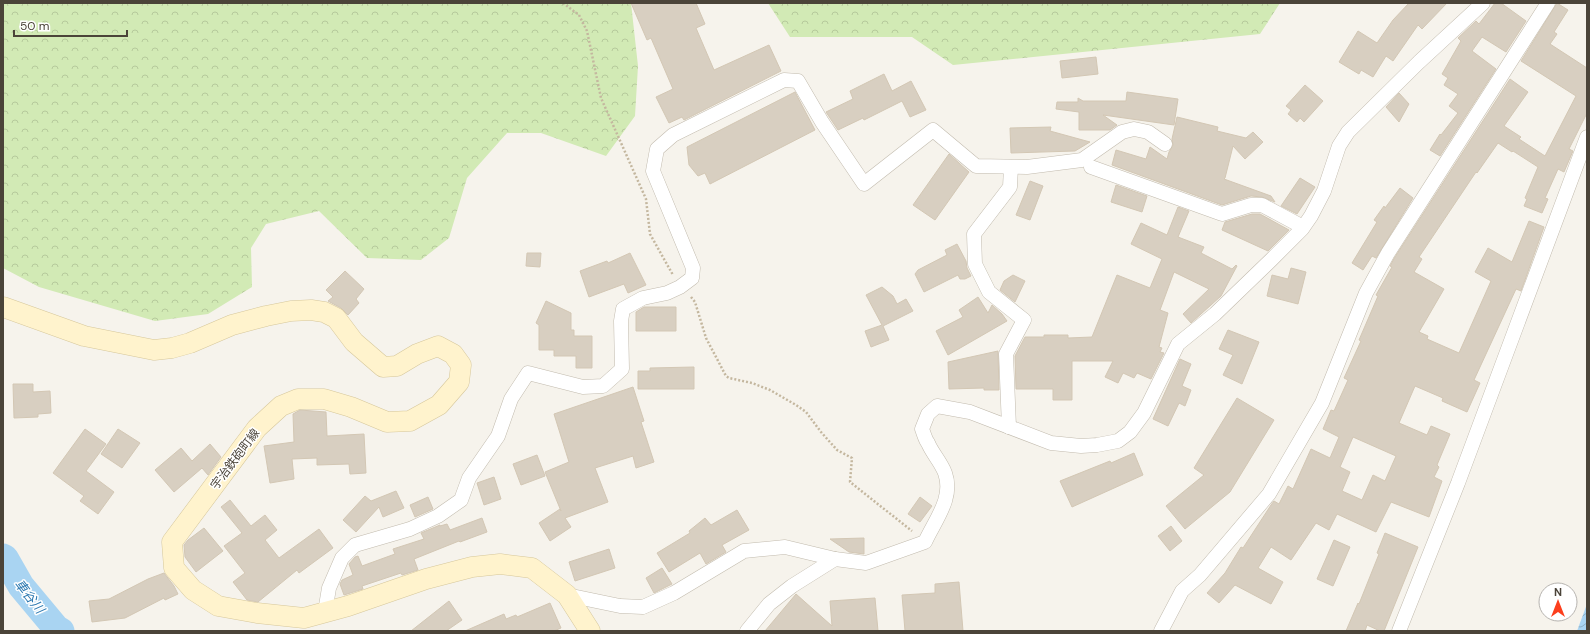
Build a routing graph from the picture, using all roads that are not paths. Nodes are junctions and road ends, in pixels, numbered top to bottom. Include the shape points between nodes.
1 (1483, 3) edge
2 (1548, 3) edge
3 (1587, 137) edge
4 (1165, 144) dead end
5 (1091, 167) dead end
6 (1011, 168) junction
7 (1303, 227) junction
8 (3, 307) edge
9 (1009, 427) junction
10 (835, 559) junction
11 (567, 595) junction
12 (325, 612) junction
13 (590, 631) edge
14 (746, 631) edge
15 (1161, 631) edge
16 (1399, 631) edge

1 - 7 street via 1348,132 1339,146 1324,191
2 - 15 street via 1388,253 1366,293 1322,403 1269,494 1200,575 1182,591
3 - 16 street via 1458,483
4 - 6 street via 1148,132 1134,128 1122,132 1082,160
5 - 7 street via 1222,214 1262,205
6 - 9 street via 1010,187 974,234 975,264 989,292 1024,320 1006,354
6 - 12 street via 976,166 933,130 864,184 798,81 784,80 673,136 657,149 653,171 693,268 692,278 667,293 643,298 623,309 622,369 603,386 583,387 528,373 511,399 498,436 469,478 461,500 438,516 410,529 355,545 342,558 329,588
7 - 9 street via 1214,314 1178,344 1144,413 1130,432 1118,441 1081,446 1051,443
8 - 12 main road, 宇治鉄砲町線 via 84,336 154,350 190,343 232,325 266,316 311,310 324,312 336,318 354,342 383,367 397,366 417,354 438,346 453,354 461,365 459,382 439,405 410,421 387,422 324,399 298,399 281,406 257,428 172,542 174,568 193,590 218,606 304,618
9 - 10 street via 970,412 938,406 928,414 922,429 927,443 945,473 947,490 939,517 925,542 866,563
10 - 11 street via 784,547 744,551 674,593 643,607 620,606
10 - 14 street via 769,604
11 - 12 main road, 宇治鉄砲町線 via 532,568 500,564 472,567 426,579
11 - 13 main road, 宇治鉄砲町線

